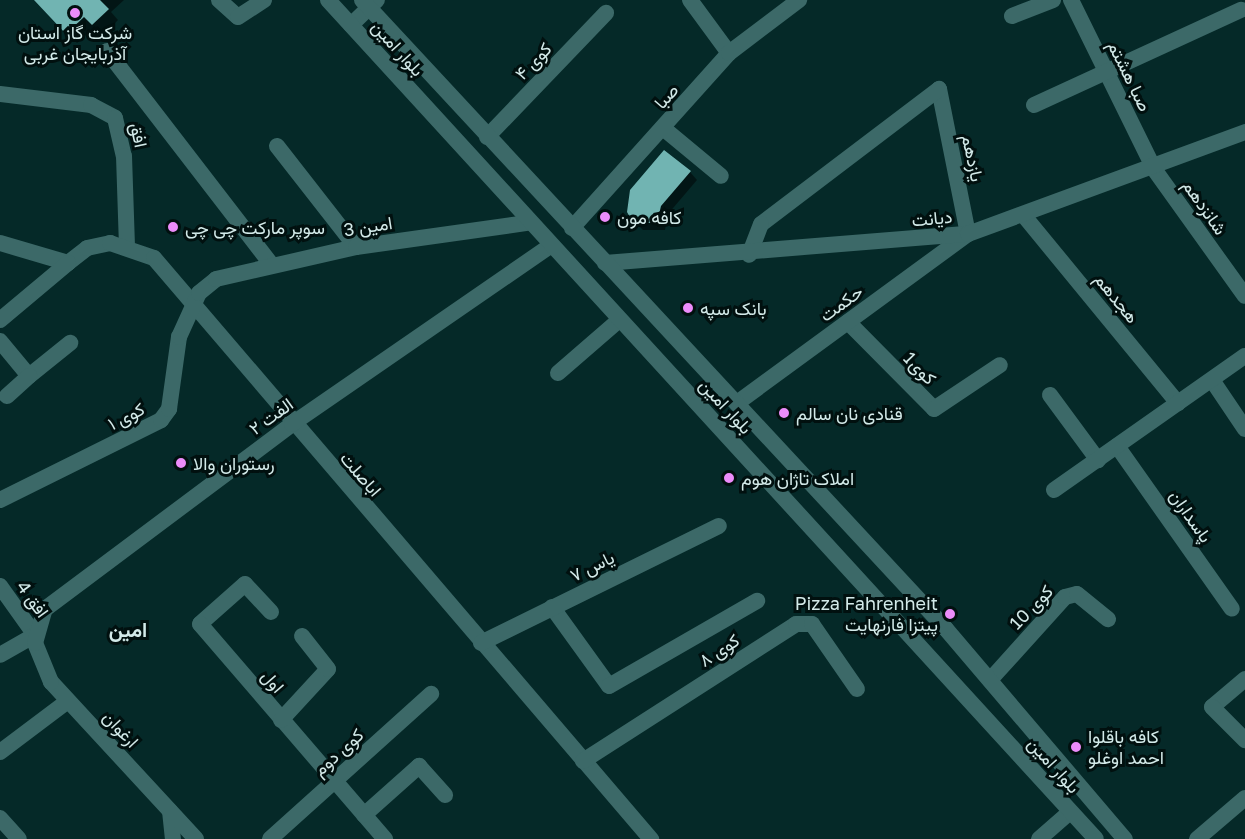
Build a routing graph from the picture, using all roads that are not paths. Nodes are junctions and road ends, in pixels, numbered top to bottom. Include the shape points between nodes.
1 (219, 0) edge
2 (264, 0) edge
3 (328, 0) edge
4 (690, 0) edge
5 (1053, 0) edge
6 (1071, 0) edge
7 (793, 1) edge
8 (370, 3) edge
9 (1240, 8) edge
10 (606, 13) dead end
11 (1012, 16) dead end
12 (351, 25) junction
13 (107, 51) dead end
14 (729, 53) junction
15 (1107, 72) junction
16 (0, 94) edge
17 (1034, 105) dead end
18 (663, 128) junction
19 (1245, 132) edge
20 (487, 137) junction
21 (277, 146) dead end
22 (1154, 169) junction
23 (721, 176) dead end
24 (1025, 217) junction
25 (527, 223) junction
26 (572, 228) junction
27 (968, 234) junction
28 (0, 243) edge
29 (126, 245) junction
30 (356, 247) junction
31 (549, 247) junction
32 (750, 255) junction
33 (68, 263) junction
34 (604, 263) junction
35 (271, 264) junction
36 (1245, 296) edge
37 (193, 305) junction
38 (0, 320) edge
39 (618, 321) junction
40 (848, 322) junction
41 (0, 341) edge
42 (70, 343) dead end
43 (1245, 356) edge
44 (1000, 365) dead end
45 (558, 374) dead end
46 (29, 376) junction
47 (1212, 380) junction
48 (1050, 395) dead end
49 (7, 396) dead end
50 (737, 402) junction
51 (1178, 403) junction
52 (714, 420) junction
53 (292, 424) junction
54 (1245, 429) edge
55 (1117, 446) junction
56 (1098, 460) junction
57 (1054, 490) dead end
58 (0, 500) edge
59 (719, 526) dead end
60 (0, 586) edge
61 (757, 601) dead end
62 (552, 607) junction
63 (1232, 609) dead end
64 (272, 612) dead end
65 (1108, 619) dead end
66 (35, 635) junction
67 (303, 636) dead end
68 (482, 643) junction
69 (0, 655) edge
70 (1245, 679) edge
71 (990, 680) junction
72 (857, 689) dead end
73 (431, 694) dead end
74 (68, 701) junction
75 (281, 720) junction
76 (1245, 740) edge
77 (0, 752) edge
78 (583, 761) junction
79 (335, 780) junction
80 (445, 795) dead end
81 (1245, 798) edge
82 (170, 811) junction
83 (1070, 812) junction
84 (364, 815) junction
85 (0, 818) edge
86 (19, 839) edge
87 (173, 839) edge
88 (196, 839) edge
89 (270, 839) edge
90 (385, 839) edge
91 (651, 839) edge
92 (1040, 839) edge
93 (1096, 839) edge
94 (1125, 839) edge
95 (1197, 839) edge

1 - 2 street via 238,17
3 - 12 street, بلوار امین
4 - 14 street
5 - 11 street
6 - 15 street, صبا هشتم
7 - 14 street, صبا
8 - 12 street
8 - 20 street, بلوار امین
9 - 15 street
10 - 20 street, کوی ۴
12 - 25 street, بلوار امین
13 - 35 street
14 - 18 street, صبا
15 - 17 street
15 - 22 street, صبا هشتم
16 - 29 street, افق via 91,105 115,118 124,156
18 - 23 street
18 - 26 street, صبا
19 - 22 street, دیانت
20 - 26 street, بلوار امین
21 - 30 street
22 - 24 street, دیانت
22 - 36 street, شانزدهم
24 - 27 street, دیانت
24 - 51 street, هجدهم
25 - 30 street, امین 3
25 - 31 street, بلوار امین
26 - 34 street, بلوار امین
27 - 32 street, دیانت
27 - 32 street, یازدهم via 939,89 761,224
27 - 40 street, حکمت
28 - 33 street
29 - 33 street, اباصلت via 87,248
29 - 37 street, اباصلت via 154,258
30 - 35 street, امین 3
31 - 39 street, بلوار امین
31 - 53 street, الفت ۲
32 - 34 street, دیانت
33 - 38 street
34 - 50 street, بلوار امین
35 - 37 street, امین 3 via 216,279
37 - 53 street, اباصلت
37 - 58 street, کوی ۱ via 179,337 168,409 161,420
39 - 45 street
39 - 52 street, بلوار امین
40 - 44 street, کوی1 via 934,409
40 - 50 street, حکمت
41 - 46 street
42 - 46 street
43 - 47 street
46 - 49 street
47 - 51 street
47 - 54 street
48 - 56 street
50 - 52 street, حکمت
50 - 71 street, بلوار امین
51 - 55 street
52 - 83 street, بلوار امین
53 - 66 street, الفت ۲ via 59,594 45,609
53 - 68 street, اباصلت
55 - 56 street
55 - 63 street, پاسداران
56 - 57 street
59 - 62 street, یاس ۷
60 - 66 street, افق 4
61 - 62 street via 609,686
62 - 68 street, یاس ۷
64 - 75 street, اول via 245,584 200,624
65 - 71 street, کوی 10 via 1077,594 1065,597
66 - 69 street
66 - 74 street, ارغوان via 38,661
67 - 75 street via 328,669
68 - 78 street, اباصلت
70 - 76 street via 1212,707
71 - 94 street, بلوار امین
72 - 78 street, کوی ۸ via 812,624 796,624
73 - 79 street, کوی دوم
74 - 77 street
74 - 82 street, ارغوان
75 - 79 street, اول
78 - 91 street, اباصلت
79 - 84 street, اول
79 - 89 street, کوی دوم
80 - 84 street via 419,766
81 - 95 street
82 - 87 street
82 - 88 street, ارغوان
83 - 92 street
83 - 93 street, بلوار امین
84 - 90 street, اول
85 - 86 street

